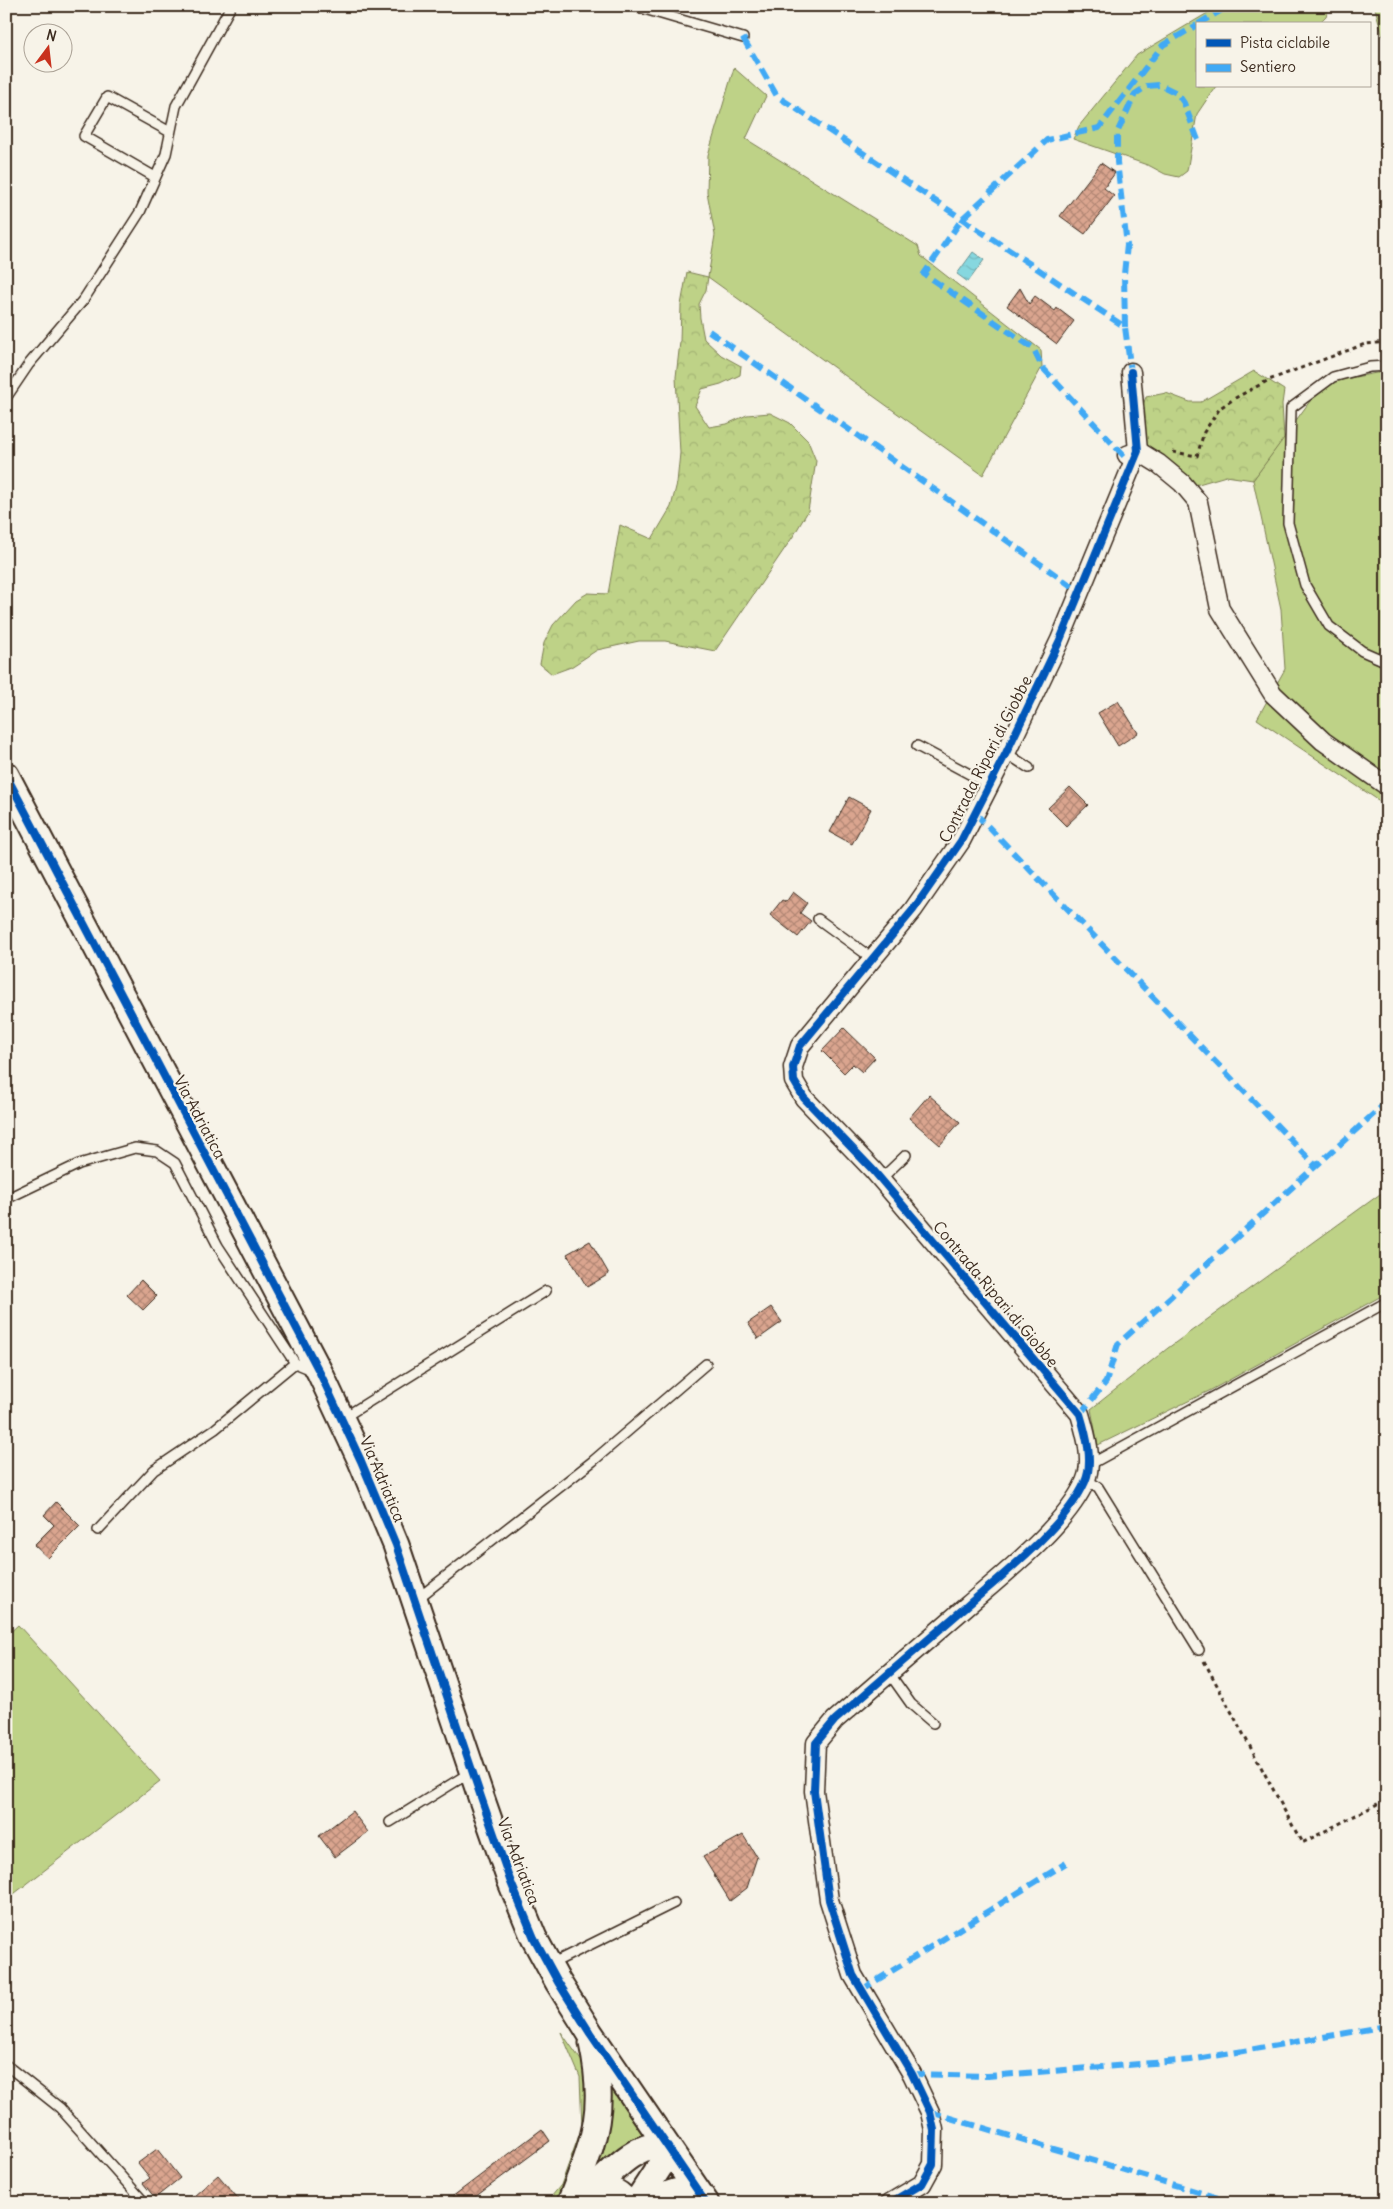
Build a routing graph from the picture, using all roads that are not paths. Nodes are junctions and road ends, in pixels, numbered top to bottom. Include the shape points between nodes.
1 (232, 6) edge
2 (634, 6) edge
3 (743, 38) dead end
4 (170, 132) junction
5 (155, 177) junction
6 (1387, 366) edge
7 (1131, 372) dead end
8 (6, 398) edge
9 (1136, 454) junction
10 (1387, 662) edge
11 (917, 746) dead end
12 (1006, 753) junction
13 (1029, 768) dead end
14 (6, 775) edge
15 (990, 785) junction
16 (1387, 786) edge
17 (818, 919) dead end
18 (873, 959) junction
19 (906, 1154) dead end
20 (881, 1179) junction
21 (6, 1199) edge
22 (546, 1291) dead end
23 (1387, 1302) edge
24 (295, 1363) junction
25 (706, 1364) dead end
26 (320, 1373) junction
27 (341, 1419) junction
28 (1088, 1473) junction
29 (98, 1530) dead end
30 (415, 1601) junction
31 (1199, 1650) road end
32 (890, 1673) junction
33 (932, 1723) dead end
34 (472, 1771) junction
35 (390, 1822) dead end
36 (674, 1902) dead end
37 (549, 1965) junction
38 (590, 2033) junction
39 (6, 2065) edge
40 (667, 2147) junction
41 (702, 2197) edge
42 (580, 2200) edge
43 (145, 2203) edge
44 (626, 2203) edge
45 (636, 2203) edge
46 (649, 2203) edge
47 (890, 2203) edge

1 - 4 lane via 176,106
2 - 3 lane
4 - 5 lane via 166,154
4 - 5 lane via 107,97 84,136
5 - 8 lane via 140,212 84,299 29,364
6 - 10 lane via 1333,377 1291,408 1288,523 1305,585 1329,626 1362,650
7 - 9 street, Contrada Ripari di Giobbe
9 - 12 street, Contrada Ripari di Giobbe via 1060,640
9 - 16 street via 1182,483 1198,502 1220,609 1273,694 1323,741
11 - 15 lane
12 - 13 lane
12 - 15 street, Contrada Ripari di Giobbe
14 - 26 main road, Via Adriatica
15 - 18 street, Contrada Ripari di Giobbe via 961,841 913,910
17 - 18 lane
18 - 20 street, Contrada Ripari di Giobbe via 800,1046 793,1067 794,1081 804,1098
19 - 20 lane
20 - 28 street, Contrada Ripari di Giobbe via 1080,1414 1086,1434
21 - 24 lane via 78,1164 135,1148 157,1150 175,1163 218,1246
22 - 27 lane
23 - 28 lane
24 - 26 lane
24 - 29 lane via 215,1429 154,1470
25 - 30 lane via 593,1461
26 - 27 main road, Via Adriatica
27 - 30 main road, Via Adriatica via 396,1545
28 - 31 lane
28 - 32 street via 1073,1503 1033,1548
30 - 34 main road, Via Adriatica
32 - 33 lane via 911,1704
32 - 47 street via 835,1720 816,1743 814,1791 829,1900 853,1975 912,2074 930,2112 934,2130 933,2164 922,2184
34 - 35 lane
34 - 37 main road, Via Adriatica via 510,1880
36 - 37 lane
37 - 38 main road, Via Adriatica
38 - 40 main road, Via Adriatica
38 - 42 main road via 599,2088 598,2113
39 - 43 lane via 60,2108
40 - 41 main road, Via Adriatica
40 - 42 main road via 658,2144 640,2150
40 - 45 main road via 662,2163
41 - 46 main road via 690,2189
42 - 44 main road via 597,2190 611,2190

